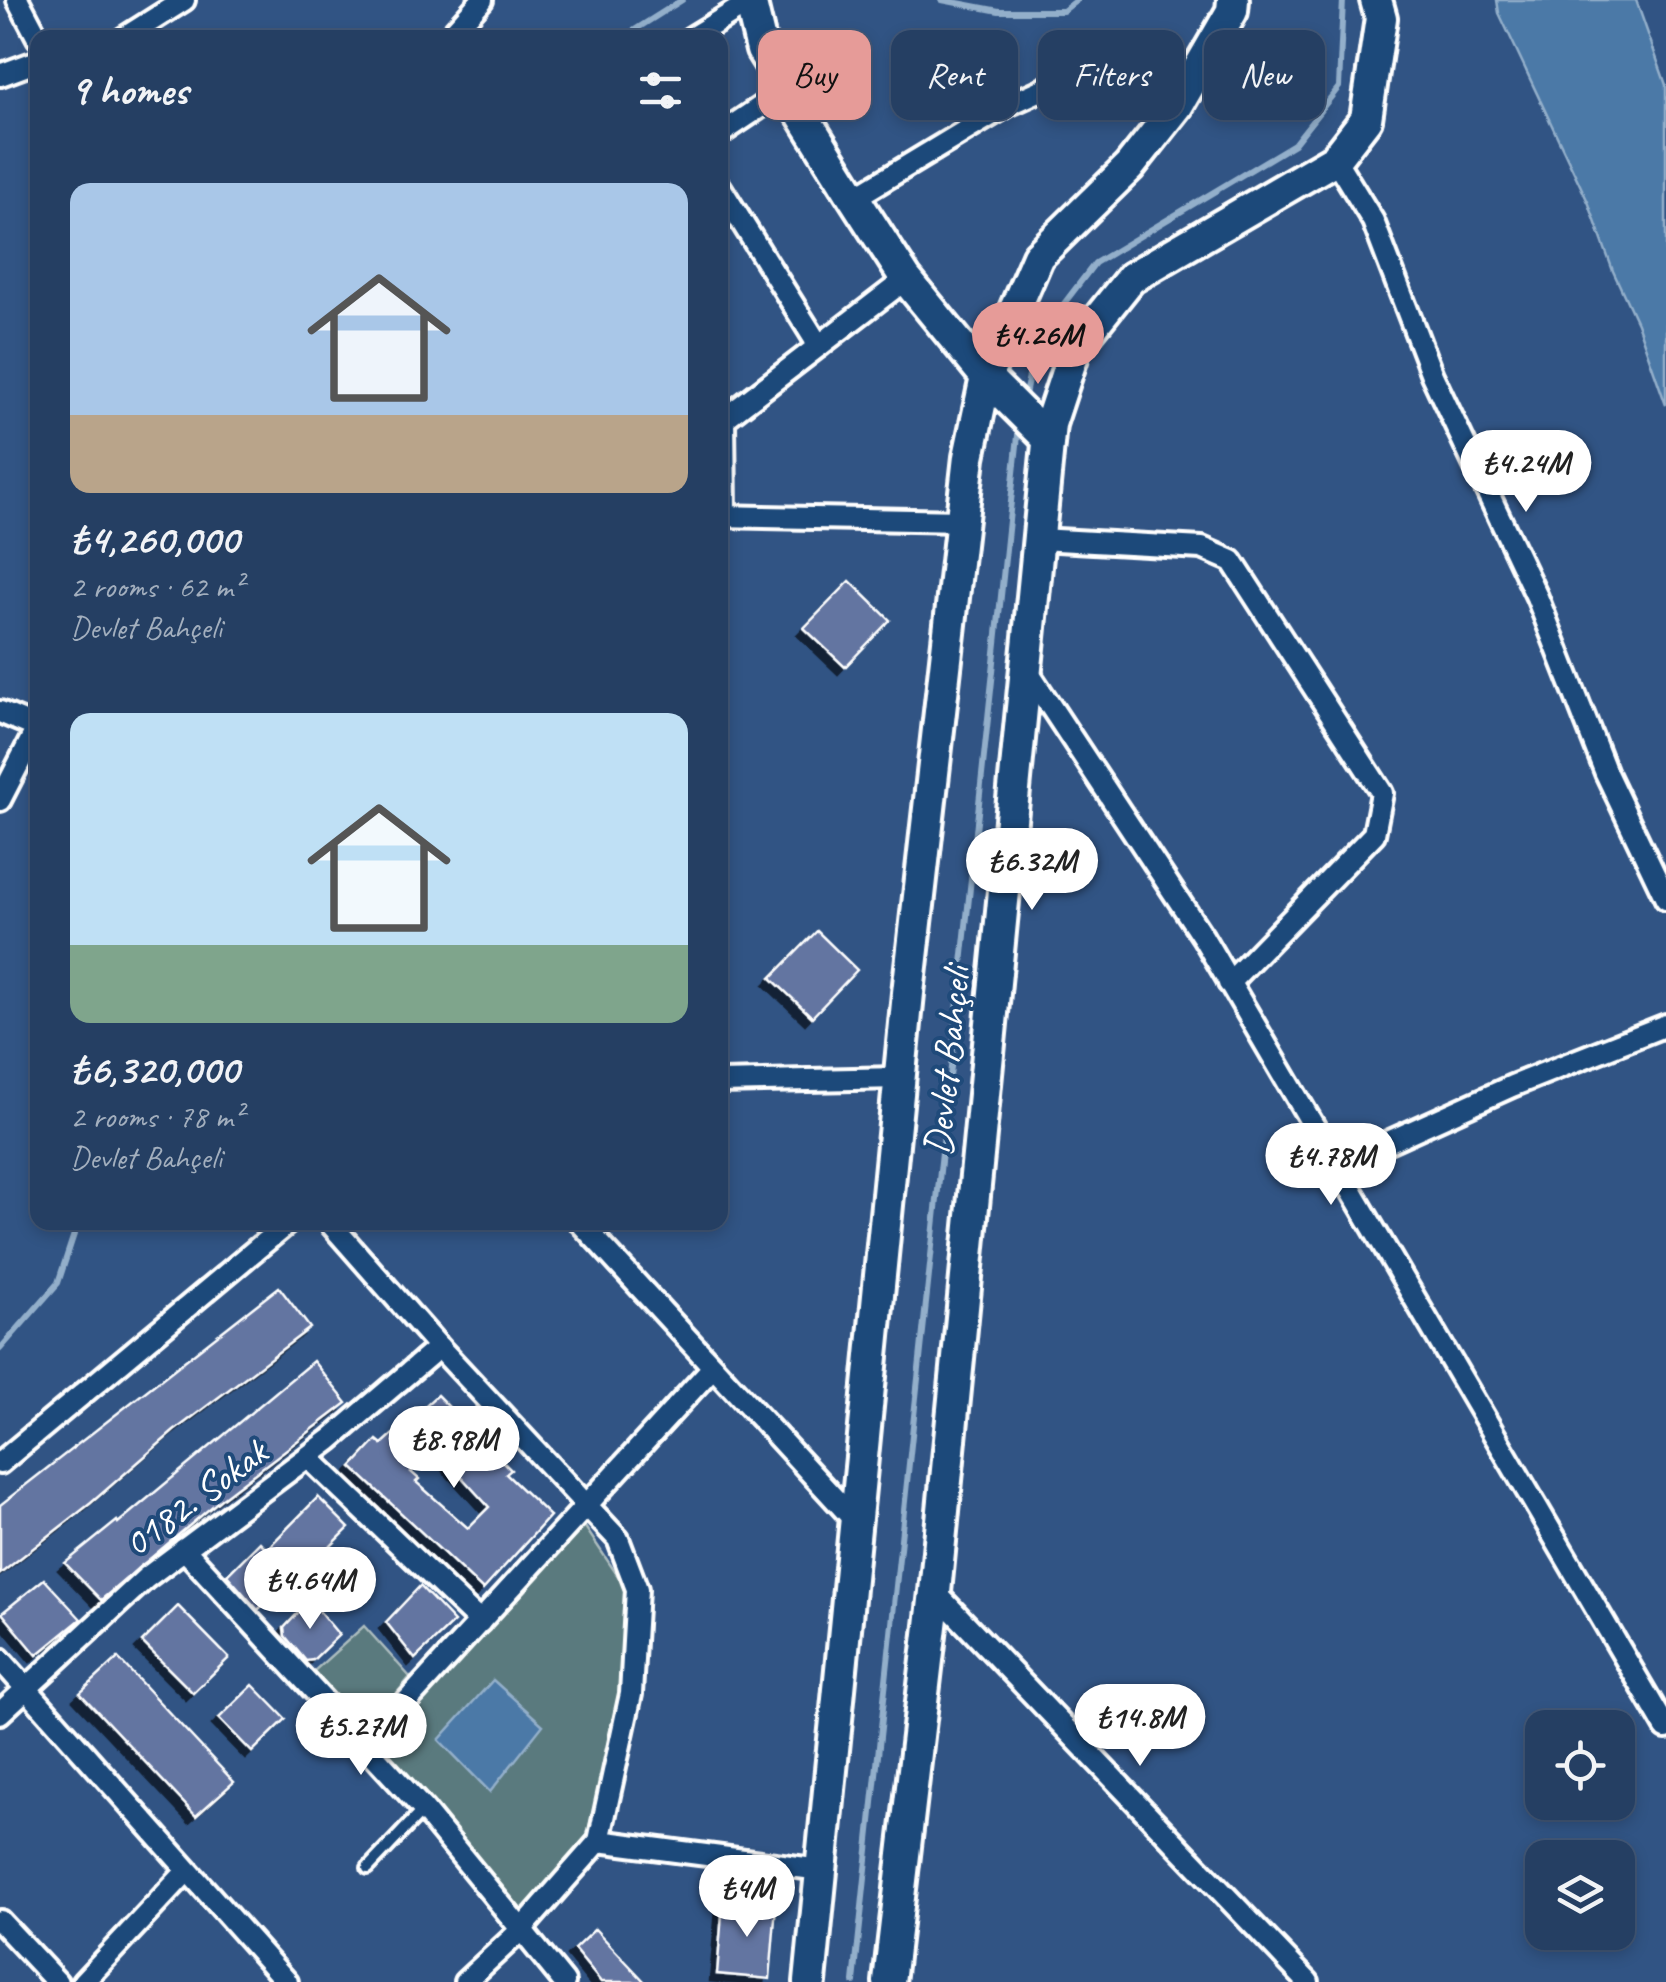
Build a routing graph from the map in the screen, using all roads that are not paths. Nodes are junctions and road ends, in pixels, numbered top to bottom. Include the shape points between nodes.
1 (18, 0) edge
2 (184, 0) edge
3 (482, 0) edge
4 (1232, 0) edge
5 (1376, 0) edge
6 (750, 1) edge
7 (34, 30) edge
8 (137, 30) edge
9 (455, 30) edge
10 (704, 30) edge
11 (758, 34) edge
12 (30, 64) edge
13 (0, 75) edge
14 (1194, 76) junction
15 (758, 109) edge
16 (806, 120) edge
17 (728, 129) edge
18 (1335, 159) junction
19 (854, 198) junction
20 (728, 201) edge
21 (906, 279) junction
22 (819, 346) junction
23 (986, 377) junction
24 (728, 411) edge
25 (1048, 439) junction
26 (728, 516) edge
27 (962, 521) junction
28 (1039, 539) junction
29 (1026, 669) junction
30 (0, 712) edge
31 (30, 724) edge
32 (30, 741) edge
33 (0, 800) edge
34 (1666, 898) edge
35 (1229, 983) junction
36 (1666, 1025) edge
37 (899, 1078) junction
38 (728, 1082) edge
39 (1336, 1166) junction
40 (279, 1230) edge
41 (336, 1230) edge
42 (587, 1230) edge
43 (440, 1348) junction
44 (713, 1367) junction
45 (308, 1456) junction
46 (0, 1463) edge
47 (587, 1505) junction
48 (855, 1521) junction
49 (184, 1549) junction
50 (935, 1592) junction
51 (480, 1622) junction
52 (0, 1659) edge
53 (24, 1690) junction
54 (0, 1713) edge
55 (1666, 1728) edge
56 (366, 1746) junction
57 (424, 1810) junction
58 (599, 1842) junction
59 (368, 1868) dead end
60 (821, 1870) junction
61 (188, 1871) junction
62 (0, 1921) edge
63 (520, 1931) junction
64 (57, 1982) edge
65 (83, 1982) edge
66 (287, 1982) edge
67 (466, 1982) edge
68 (564, 1982) edge
69 (810, 1982) edge
70 (889, 1982) edge
71 (1308, 1982) edge

1 - 7 street
2 - 8 street
3 - 9 street
4 - 14 street, Devlet Bahçeli
5 - 18 street, Devlet Bahçeli via 1382,18 1366,119
6 - 10 street
6 - 11 street
12 - 13 street
14 - 19 street via 1134,55 1112,58 1008,105
14 - 23 street, Devlet Bahçeli via 1129,167 1038,256
15 - 17 street
16 - 19 street
18 - 25 street, Devlet Bahçeli via 1131,278 1076,348
18 - 34 street via 1373,222 1432,375 1537,597 1606,772
19 - 21 street
20 - 22 street
21 - 22 street
21 - 23 street
22 - 24 street
23 - 25 street
23 - 27 street, Devlet Bahçeli
25 - 28 street, Devlet Bahçeli
26 - 27 street
27 - 37 street, Devlet Bahçeli
28 - 29 street, Devlet Bahçeli
28 - 35 street via 1202,548 1232,561 1382,794 1374,834
29 - 35 street
29 - 50 street, Devlet Bahçeli
30 - 31 street
32 - 33 street
35 - 39 street
36 - 39 street
37 - 38 street
37 - 48 street, Devlet Bahçeli
39 - 55 street
40 - 46 street
41 - 43 street
42 - 44 street
43 - 45 street, 0182. Sokak
43 - 47 street
44 - 47 street
44 - 48 street
45 - 49 street, 0182. Sokak
45 - 51 street
47 - 51 street
47 - 58 street via 618,1539 638,1589 631,1694
48 - 60 street, Devlet Bahçeli
49 - 53 street, 0182. Sokak
49 - 56 street
50 - 70 street, Devlet Bahçeli
50 - 71 street
51 - 56 street
52 - 53 street
53 - 54 street, 0182. Sokak
53 - 61 street
56 - 57 street
57 - 59 lane
57 - 63 street
58 - 60 street
58 - 63 street
60 - 69 street, Devlet Bahçeli
61 - 65 street
61 - 66 street
62 - 64 street
63 - 67 street
63 - 68 street

